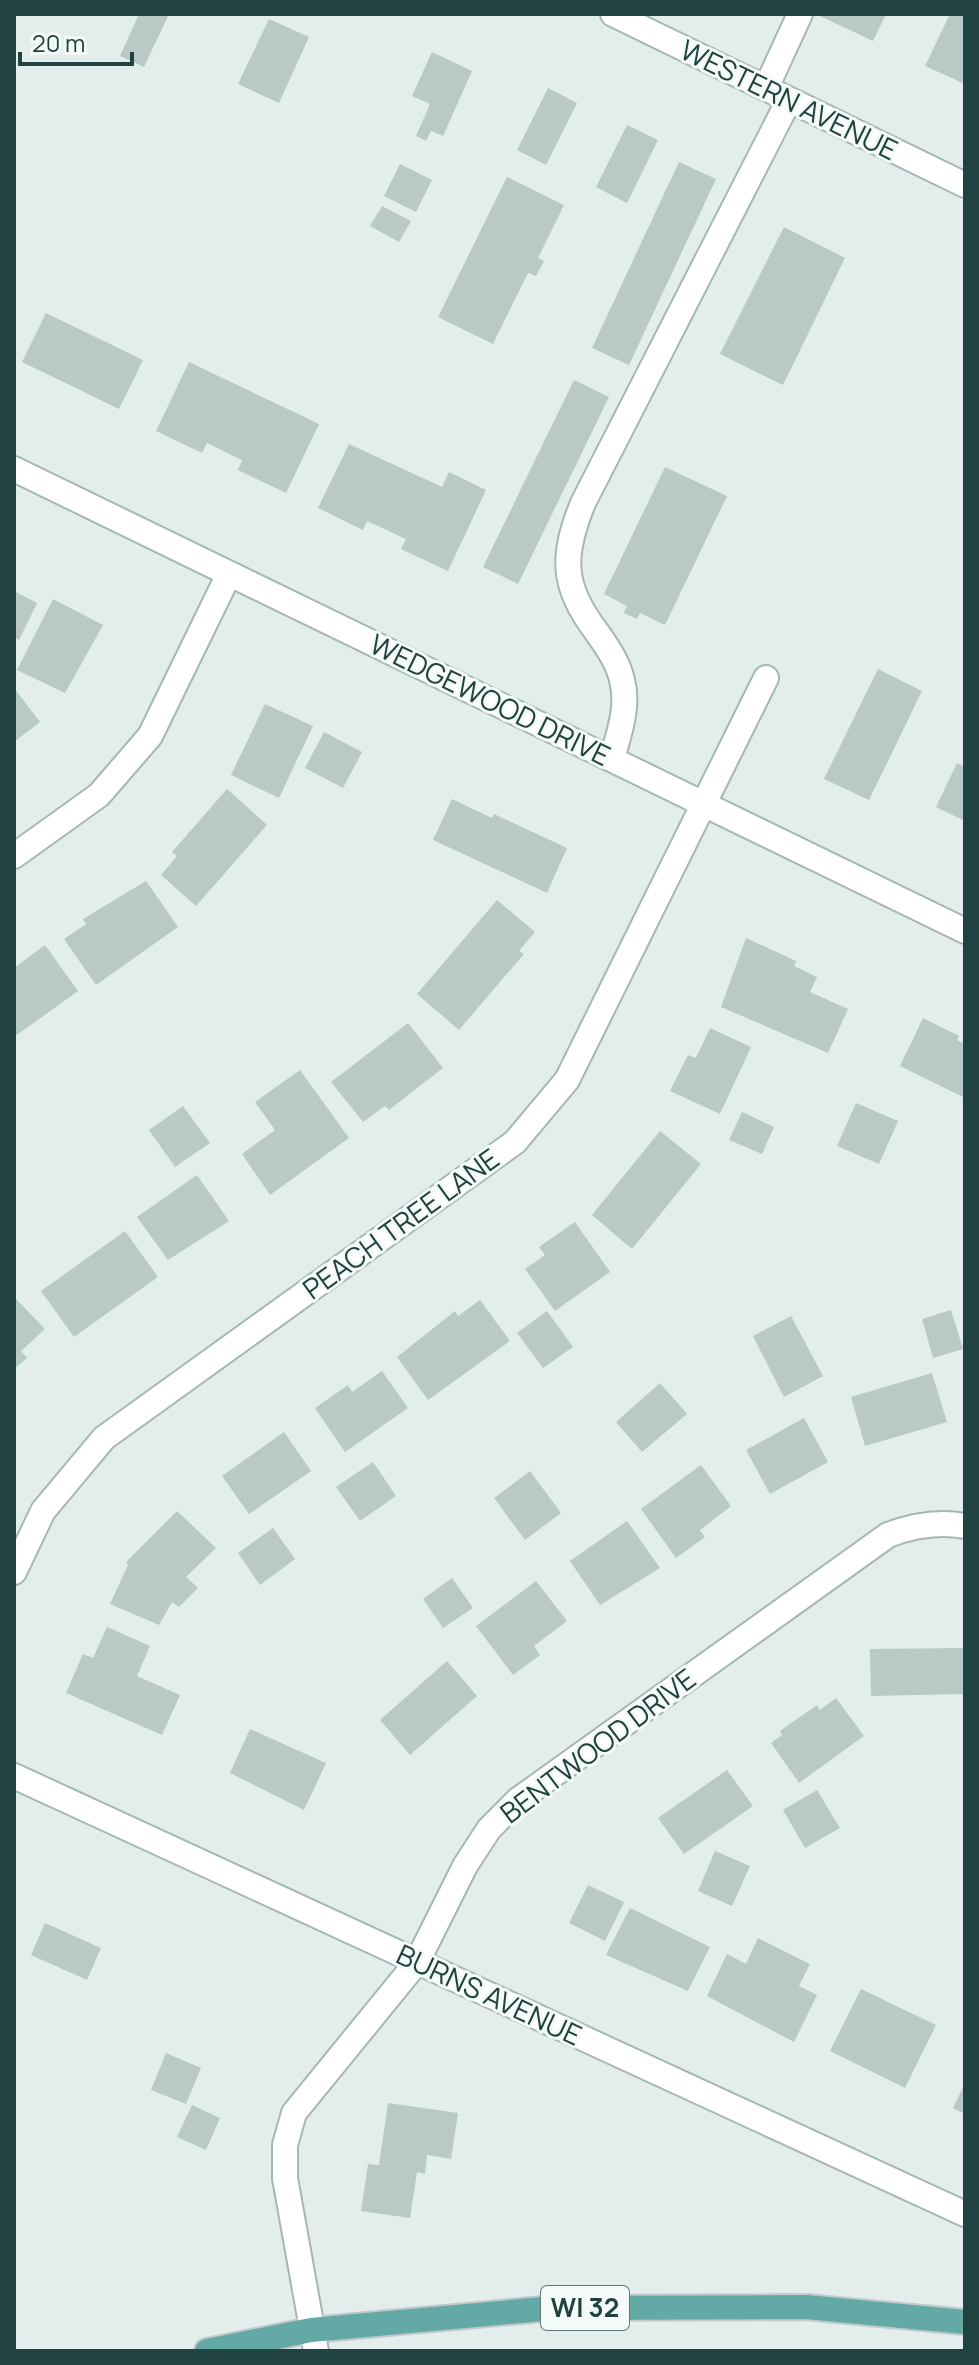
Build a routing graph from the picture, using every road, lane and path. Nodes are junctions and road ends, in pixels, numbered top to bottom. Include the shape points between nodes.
1 (613, 14) edge
2 (800, 14) edge
3 (766, 88) junction
4 (789, 100) junction
5 (964, 182) edge
6 (14, 469) edge
7 (229, 574) junction
8 (766, 678) dead end
9 (612, 759) junction
10 (704, 804) junction
11 (14, 856) edge
12 (965, 931) edge
13 (965, 1526) edge
14 (14, 1572) edge
15 (14, 1776) edge
16 (417, 1962) junction
17 (965, 2214) edge
18 (965, 2322) edge
19 (313, 2340) edge
20 (207, 2351) edge

1 - 3 street, WESTERN AVENUE
2 - 3 street
3 - 4 street, WESTERN AVENUE
4 - 5 street, WESTERN AVENUE
4 - 9 street via 569,539 568,582 581,611 609,648 622,680 624,716
6 - 7 street, WEDGEWOOD DRIVE
7 - 9 street, WEDGEWOOD DRIVE
7 - 11 street via 150,736 99,795
8 - 10 street, PEACH TREE LANE
9 - 10 street, WEDGEWOOD DRIVE
10 - 12 street, WEDGEWOOD DRIVE
10 - 14 street, PEACH TREE LANE via 567,1080 515,1142 104,1438 43,1511
13 - 16 street, BENTWOOD DRIVE via 912,1526 888,1535 518,1800 489,1829 465,1866
15 - 16 street, BURNS AVENUE
16 - 17 street, BURNS AVENUE
16 - 19 street, BENTWOOD DRIVE via 294,2113 285,2145 285,2178
18 - 19 main road, WI 32 via 806,2307 554,2308
19 - 20 main road, WI 32

